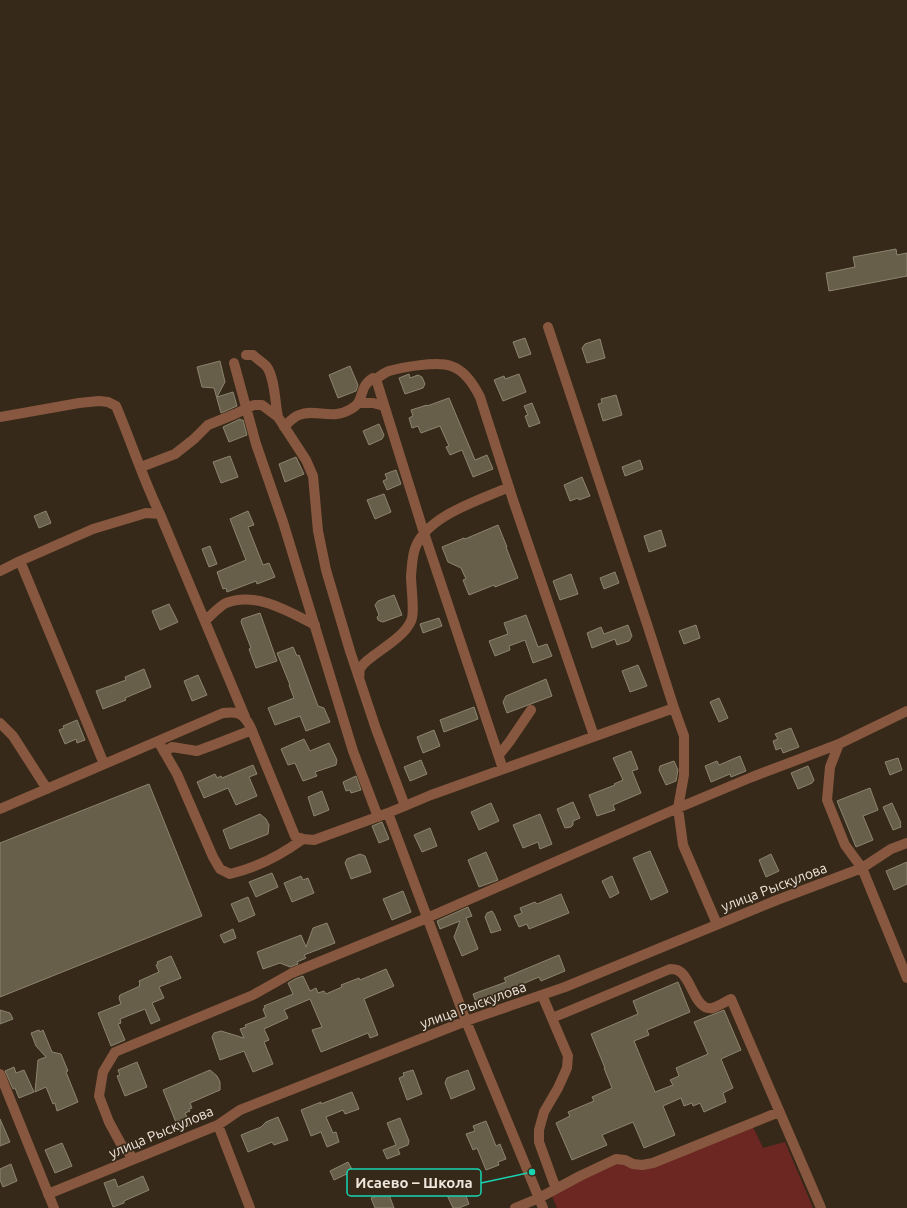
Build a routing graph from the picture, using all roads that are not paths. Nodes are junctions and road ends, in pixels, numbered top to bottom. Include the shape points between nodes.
1 (548, 327) dead end
2 (246, 355) dead end
3 (234, 363) dead end
4 (376, 379) junction
5 (359, 403) junction
6 (384, 406) junction
7 (246, 408) junction
8 (0, 417) edge
9 (278, 417) junction
10 (284, 427) junction
11 (141, 467) junction
12 (509, 487) junction
13 (160, 514) junction
14 (424, 533) junction
15 (20, 561) junction
16 (0, 571) edge
17 (205, 621) junction
18 (315, 625) junction
19 (359, 679) junction
20 (674, 708) junction
21 (530, 710) dead end
22 (907, 711) edge
23 (245, 717) junction
24 (0, 723) edge
25 (252, 730) junction
26 (594, 736) junction
27 (158, 741) junction
28 (839, 744) junction
29 (164, 752) junction
30 (499, 755) junction
31 (104, 764) junction
32 (503, 769) junction
33 (47, 789) junction
34 (405, 806) junction
35 (678, 808) junction
36 (0, 809) edge
37 (383, 815) junction
38 (303, 839) junction
39 (907, 843) edge
40 (862, 868) junction
41 (427, 918) junction
42 (717, 924) junction
43 (907, 978) edge
44 (542, 995) junction
45 (552, 1018) junction
46 (466, 1021) junction
47 (0, 1074) edge
48 (779, 1112) junction
49 (218, 1126) junction
50 (134, 1159) junction
51 (553, 1190) junction
52 (48, 1194) junction
53 (539, 1198) junction
54 (54, 1208) edge
55 (250, 1208) edge
56 (515, 1208) edge
57 (543, 1208) edge
58 (821, 1208) edge

1 - 20 street
2 - 9 street via 253,355 267,368 274,386
3 - 7 street
4 - 5 street via 368,381 362,389
4 - 6 street
4 - 12 street via 387,372 403,368 441,364 451,366 463,374 480,397
5 - 6 street
5 - 10 street via 348,411 335,415 299,414
6 - 14 street
7 - 9 street via 262,405
7 - 11 street via 208,425 175,454
7 - 18 street
8 - 11 street via 79,403 108,402 116,406
9 - 10 street
10 - 19 street via 306,460 313,476 318,531 326,570
11 - 13 street
12 - 14 street via 453,511
12 - 26 street
13 - 15 street via 146,513 93,529
13 - 17 street
14 - 19 street via 416,546 412,563 412,621 401,635 367,660 360,669
14 - 30 street
15 - 16 street
15 - 31 street
17 - 18 street via 225,603 240,600 259,601 287,610
17 - 23 street
18 - 37 street via 353,751
19 - 34 street
20 - 26 street
20 - 35 street via 684,736 684,775
21 - 30 street
22 - 28 street
23 - 25 street
23 - 27 street via 237,713 223,713
24 - 33 street via 13,736
25 - 29 street via 197,751 172,747
25 - 38 street via 295,836
26 - 32 street
27 - 29 street
27 - 31 street
28 - 35 street
28 - 40 street via 830,767 827,800 845,845
29 - 38 street via 177,774 220,869 230,874 246,870 288,850
30 - 32 street
31 - 33 street
32 - 34 street
33 - 36 street
34 - 37 street
35 - 41 street
35 - 42 street via 683,845
37 - 38 street via 320,839
37 - 41 street
39 - 40 street, улица Рыскулова via 891,849
40 - 42 street, улица Рыскулова
40 - 43 street
41 - 46 street
41 - 50 street via 292,973 254,995 115,1052 103,1072 99,1096 108,1122 121,1144
42 - 44 street, улица Рыскулова
44 - 45 street
44 - 46 street, улица Рыскулова
45 - 48 street via 670,969 678,970 684,974 699,1002 705,1007 713,1008 731,999
45 - 51 street via 568,1056 567,1068 544,1112 539,1130 539,1142
46 - 49 street, улица Рыскулова via 240,1110
46 - 53 street
47 - 52 street
48 - 51 street via 653,1163 642,1166 625,1160 616,1160
48 - 58 street
49 - 50 street, улица Рыскулова
49 - 55 street
50 - 52 street, улица Рыскулова
51 - 53 street
52 - 54 street
53 - 56 street
53 - 57 street

